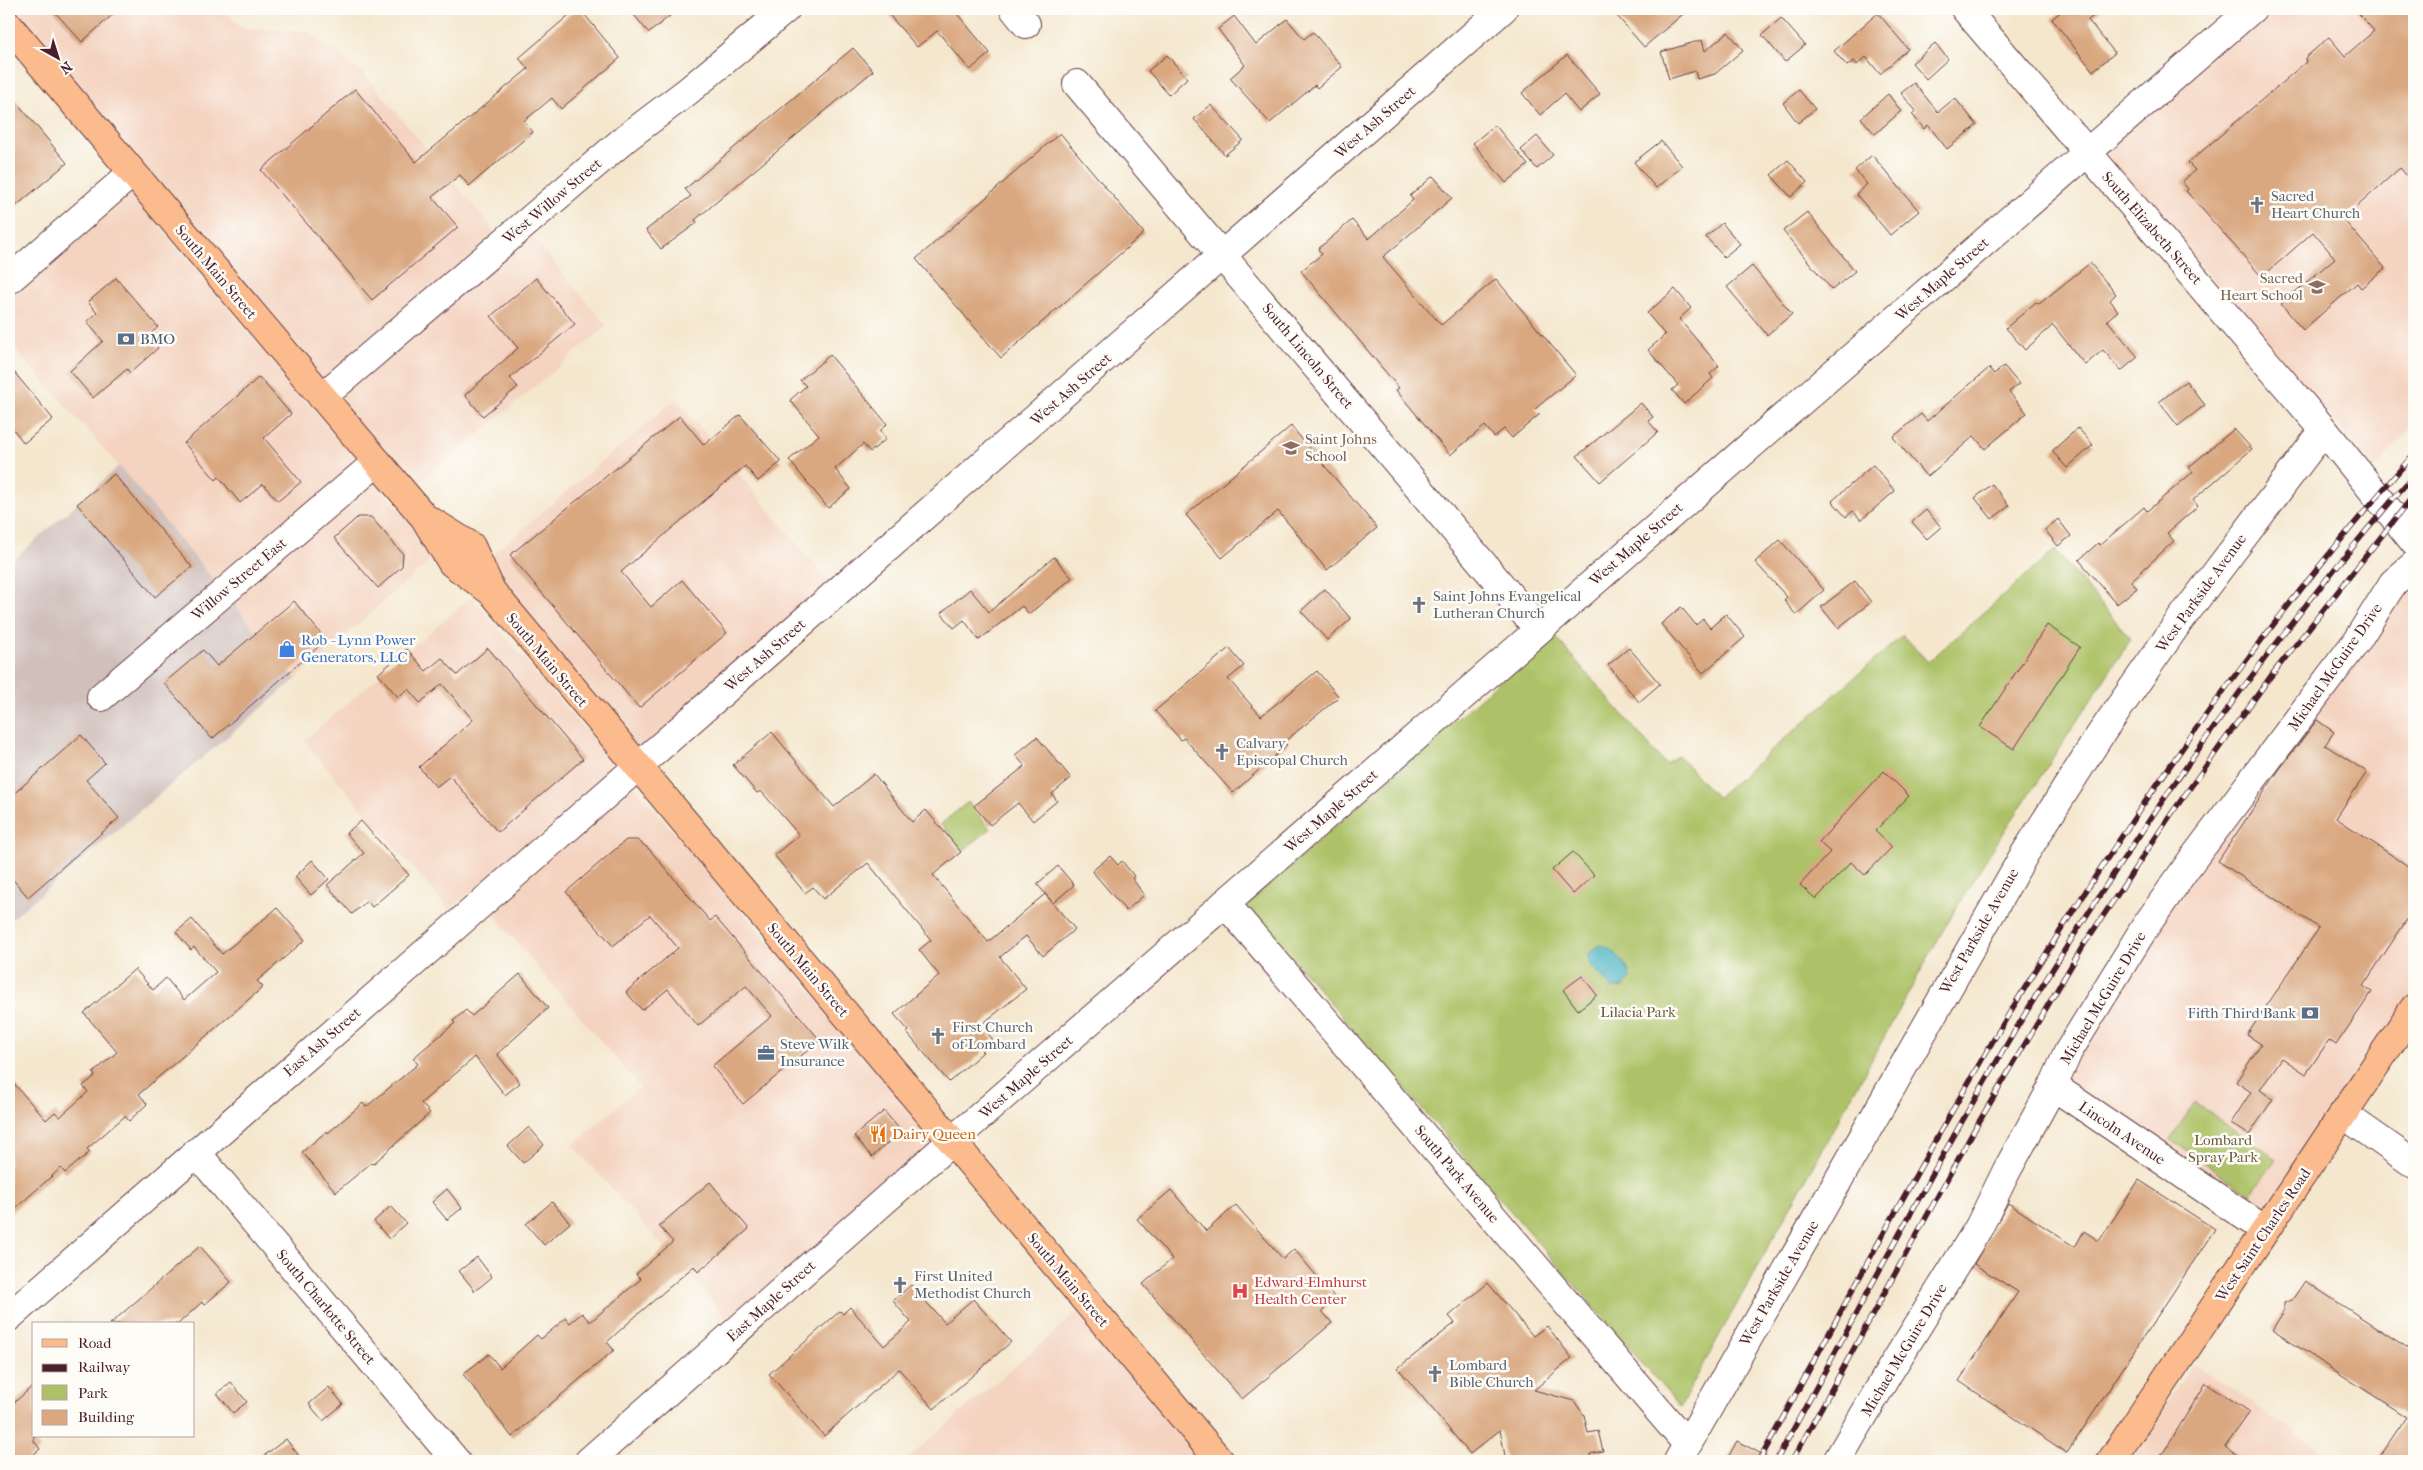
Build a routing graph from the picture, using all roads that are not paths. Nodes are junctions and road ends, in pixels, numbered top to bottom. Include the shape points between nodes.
1 (786, 9) edge
2 (1503, 9) edge
3 (1965, 9) edge
4 (2252, 9) edge
5 (9, 26) edge
6 (1077, 84) dead end
7 (2087, 152) junction
8 (132, 173) junction
9 (1223, 255) junction
10 (9, 280) edge
11 (322, 397) junction
12 (2324, 430) junction
13 (377, 462) junction
14 (2414, 542) edge
15 (2414, 565) edge
16 (1538, 629) junction
17 (100, 697) dead end
18 (636, 767) junction
19 (1226, 903) junction
20 (2414, 1008) edge
21 (2053, 1086) junction
22 (2343, 1114) junction
23 (953, 1140) junction
24 (196, 1152) junction
25 (2414, 1164) edge
26 (2265, 1230) junction
27 (9, 1317) edge
28 (1683, 1453) edge
29 (456, 1461) edge
30 (589, 1461) edge
31 (1220, 1461) edge
32 (1837, 1461) edge
33 (2111, 1461) edge

1 - 11 street, West Willow Street via 626,138
2 - 9 street, West Ash Street
3 - 7 street, South Elizabeth Street
4 - 7 street, West Maple Street
5 - 8 main road, South Main Street
6 - 9 street, South Lincoln Street
7 - 12 street, South Elizabeth Street
7 - 16 street, West Maple Street
8 - 10 street
8 - 11 main road, South Main Street
9 - 16 street, South Lincoln Street
9 - 18 street, West Ash Street
11 - 13 main road, South Main Street
12 - 14 street, South Elizabeth Street
12 - 28 street, West Parkside Avenue via 2178,623 2100,734 2024,855
13 - 17 street, Willow Street East
13 - 18 main road, South Main Street via 424,517 452,563 493,594
15 - 21 street, Michael McGuire Drive via 2393,583 2356,642 2145,927 2085,1021
16 - 19 street, West Maple Street
18 - 23 main road, South Main Street
18 - 24 street, East Ash Street
19 - 23 street, West Maple Street
19 - 28 street, South Park Avenue
20 - 22 main road, West Saint Charles Road
21 - 26 street, Lincoln Avenue
21 - 32 street, Michael McGuire Drive via 1979,1227
22 - 25 street
22 - 26 main road, West Saint Charles Road
23 - 30 street, East Maple Street
23 - 31 main road, South Main Street
24 - 27 street, East Ash Street
24 - 29 street, South Charlotte Street
26 - 33 main road, West Saint Charles Road

